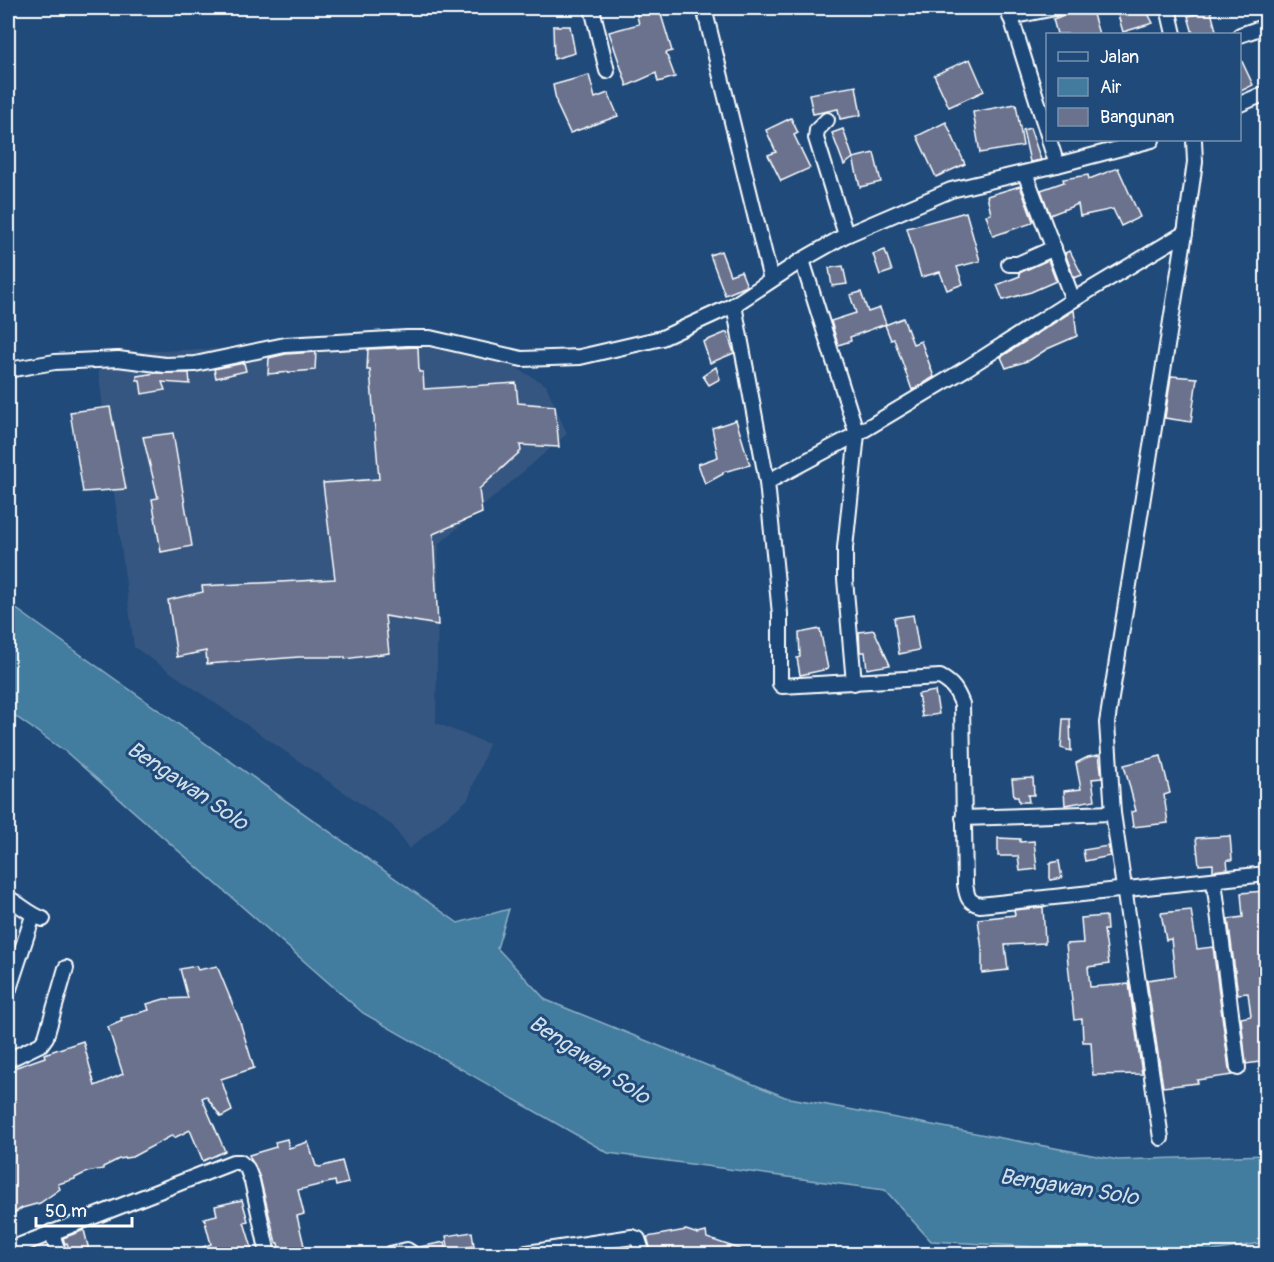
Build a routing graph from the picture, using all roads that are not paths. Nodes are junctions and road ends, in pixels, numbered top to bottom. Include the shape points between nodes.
1 (592, 8) edge
2 (704, 8) edge
3 (1055, 8) edge
4 (1168, 8) edge
5 (1009, 12) edge
6 (1266, 26) edge
7 (1174, 33) edge
8 (1241, 34) edge
9 (607, 71) dead end
10 (1266, 93) edge
11 (1241, 103) edge
12 (827, 120) dead end
13 (1046, 131) edge
14 (1049, 141) edge
15 (1148, 141) edge
16 (1194, 141) edge
17 (1057, 165) junction
18 (1025, 173) junction
19 (1185, 233) junction
20 (846, 235) junction
21 (1053, 248) junction
22 (802, 260) junction
23 (1009, 264) dead end
24 (771, 280) junction
25 (1073, 300) junction
26 (734, 305) junction
27 (8, 370) edge
28 (856, 434) junction
29 (767, 482) junction
30 (854, 683) junction
31 (1113, 813) junction
32 (963, 818) junction
33 (1266, 874) edge
34 (1215, 881) junction
35 (1124, 891) junction
36 (8, 898) edge
37 (66, 968) dead end
38 (8, 992) edge
39 (8, 1060) edge
40 (1238, 1068) dead end
41 (1161, 1138) dead end
42 (51, 1232) junction
43 (8, 1250) edge
44 (541, 1253) edge
45 (59, 1254) edge
46 (268, 1254) edge
47 (390, 1254) edge
48 (413, 1254) edge
49 (521, 1254) edge
50 (643, 1254) edge

1 - 9 street
2 - 24 street
3 - 5 street
4 - 7 street
5 - 13 street
6 - 8 street
10 - 11 street
12 - 20 street via 817,130 816,138
14 - 17 street
15 - 17 street
16 - 19 street via 1195,162
17 - 18 street
18 - 20 street via 951,190
18 - 21 street
19 - 25 street
19 - 31 street via 1107,723
20 - 22 street
21 - 23 street via 1018,264
21 - 25 street
22 - 24 street
22 - 28 street
24 - 26 street
25 - 28 street
26 - 27 street via 662,338 580,357 522,359 430,338 407,338 285,345 195,364 55,362
26 - 29 street
28 - 29 street
28 - 30 street via 845,548
29 - 30 street via 780,614 780,684
30 - 32 street via 940,677 957,690 962,704
31 - 32 street
31 - 35 street
32 - 35 street via 964,884 971,903
33 - 34 street
34 - 35 street
34 - 40 street
35 - 41 street
36 - 38 street via 38,917
37 - 39 street via 41,1044
42 - 43 street
42 - 45 street
42 - 46 street via 240,1162 250,1173
44 - 49 street
44 - 50 street via 632,1237 638,1239
47 - 48 street via 407,1250

